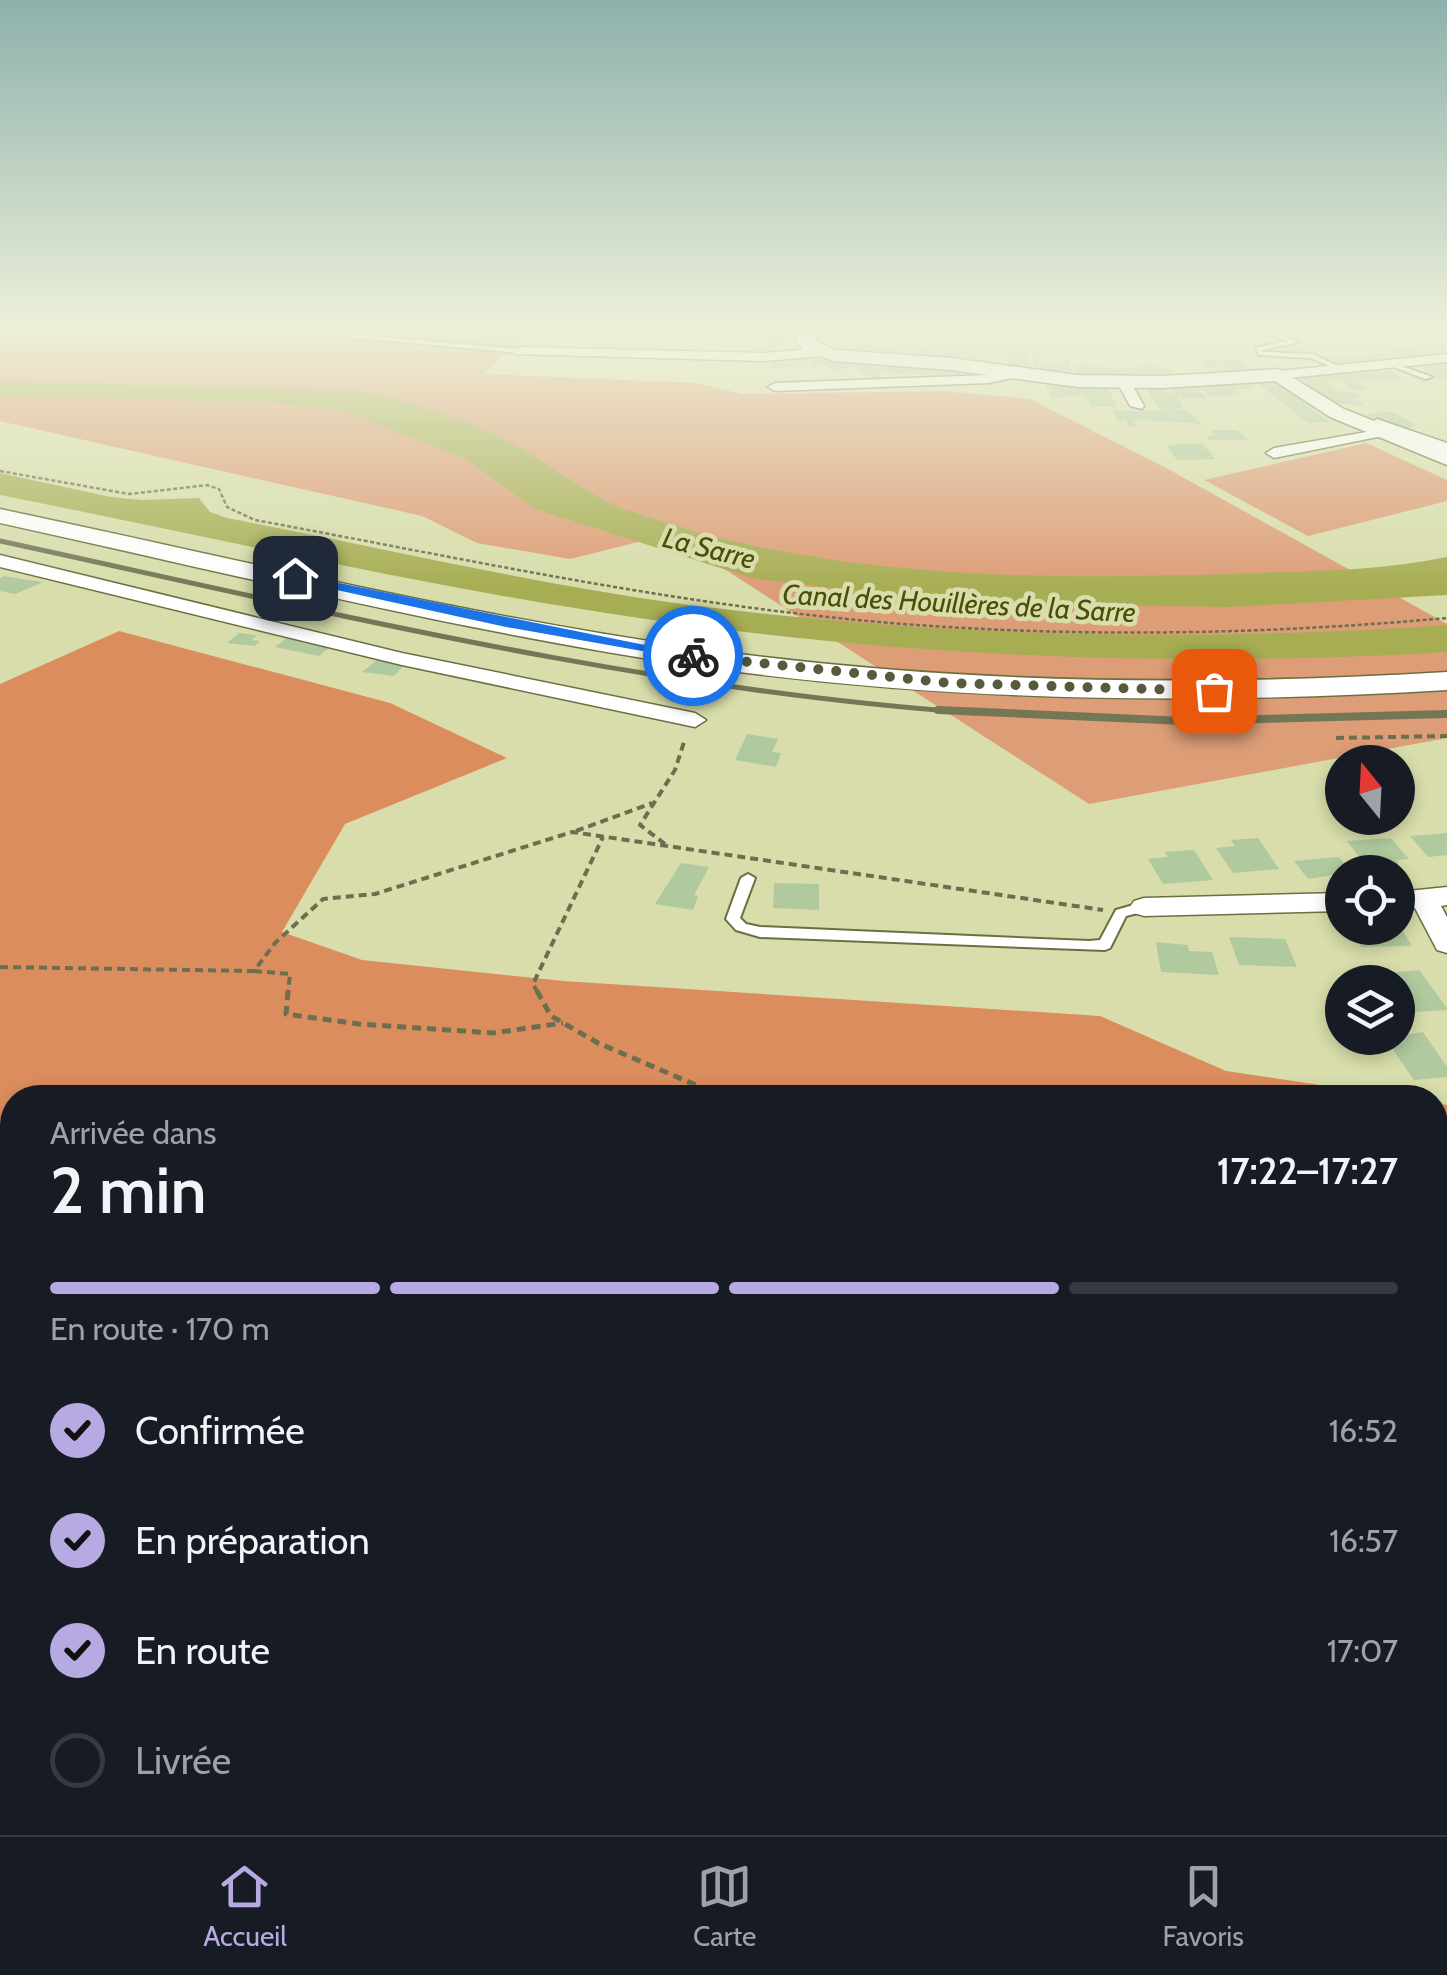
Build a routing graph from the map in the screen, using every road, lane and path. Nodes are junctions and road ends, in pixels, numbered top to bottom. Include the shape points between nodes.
1 (1348, 418) edge
2 (1352, 418) edge
3 (1385, 433) junction
4 (1447, 448) edge
5 (1274, 454) dead end
6 (1447, 458) edge
7 (0, 471) edge
8 (0, 516) edge
9 (0, 562) edge
10 (1447, 618) edge
11 (1447, 681) edge
12 (695, 720) joint
13 (1447, 736) edge
14 (1336, 738) dead end
15 (656, 801) junction
16 (572, 832) junction
17 (603, 837) junction
18 (670, 847) junction
19 (748, 878) dead end
20 (1423, 899) edge
21 (1325, 902) edge
22 (1144, 907) junction
23 (1447, 943) edge
24 (0, 967) edge
25 (254, 971) junction
26 (563, 1023) junction
27 (696, 1085) edge

1 - 3 street
2 - 4 street
3 - 5 street
3 - 6 street
7 - 10 path via 129,494 207,485 219,489 232,511 255,520 622,588 882,622 1180,634
8 - 11 street via 630,646 868,676 1083,690
9 - 12 street via 402,659
12 - 15 path
13 - 14 path
15 - 16 path
15 - 18 path via 640,825
16 - 17 path
16 - 25 path via 374,894 324,899
17 - 18 path
17 - 26 path via 534,984 551,1016
18 - 22 path via 1104,910
19 - 22 lane via 733,919 760,932 1105,945 1121,913
20 - 23 street
21 - 22 street
24 - 25 path
25 - 26 path via 290,974 286,1014 493,1034
26 - 27 path

